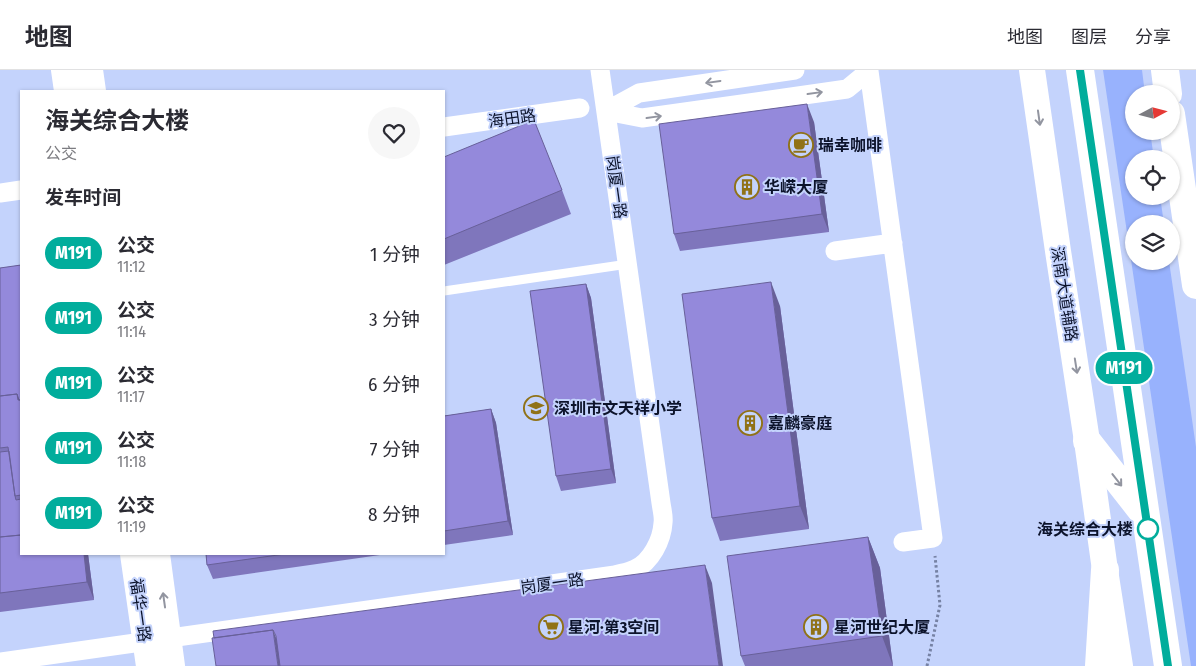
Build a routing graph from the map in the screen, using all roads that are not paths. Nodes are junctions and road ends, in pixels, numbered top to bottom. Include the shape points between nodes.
1 (64, 70) edge
2 (90, 70) edge
3 (600, 70) edge
4 (795, 70) edge
5 (869, 70) edge
6 (1032, 70) edge
7 (1080, 70) edge
8 (1165, 70) edge
9 (1167, 85) edge
10 (68, 90) edge
11 (93, 90) edge
12 (580, 108) dead end
13 (606, 111) junction
14 (445, 127) edge
15 (1175, 140) edge
16 (20, 190) edge
17 (0, 193) edge
18 (893, 243) junction
19 (835, 251) dead end
20 (628, 264) junction
21 (1196, 285) edge
22 (445, 291) edge
23 (1087, 442) junction
24 (1147, 518) junction
25 (903, 542) dead end
26 (133, 555) edge
27 (157, 555) edge
28 (1104, 570) junction
29 (154, 648) edge
30 (0, 662) edge
31 (172, 666) edge
32 (1099, 666) edge
33 (1120, 666) edge
34 (1168, 666) edge

1 - 10 main road
2 - 11 main road
3 - 13 street, 岗厦一路
4 -> 13 street via 639,93
13 -> 5 street via 642,118 847,89
5 - 18 street
6 -> 23 main road, 深南大道辅路
7 - 24 main road
8 - 9 main road
12 - 14 street, 海田路
13 - 20 street, 岗厦一路
15 - 21 main road
16 - 17 street
18 - 19 street
18 - 25 street via 933,538
20 - 22 lane
20 - 29 street, 岗厦一路 via 663,523 656,546 636,569
23 -> 24 main road
23 - 28 main road, 深南大道辅路
24 - 34 main road
26 - 29 main road, 福华一路
29 -> 27 main road, 福华一路
28 - 32 main road
28 - 33 main road, 深南大道辅路
29 - 30 street, 岗厦一路
29 - 31 main road, 福华一路

